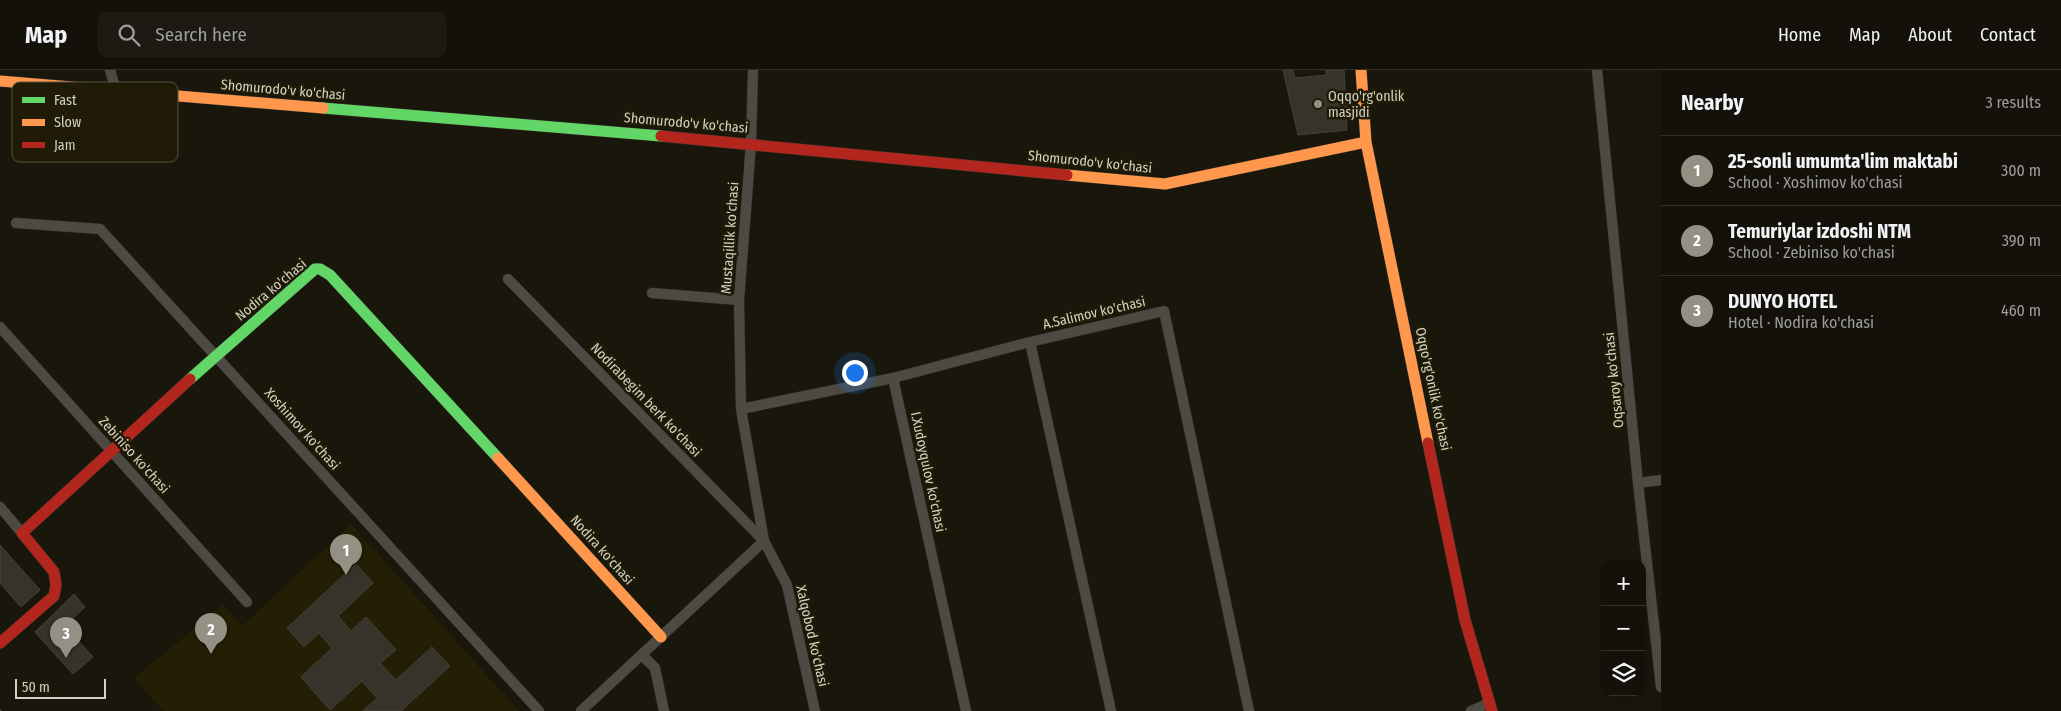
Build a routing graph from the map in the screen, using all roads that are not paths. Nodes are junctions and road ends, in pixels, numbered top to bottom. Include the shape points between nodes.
1 (753, 70) edge
2 (1361, 70) edge
3 (1597, 70) edge
4 (178, 96) edge
5 (1366, 142) junction
6 (751, 144) junction
7 (16, 223) dead end
8 (508, 279) dead end
9 (652, 293) dead end
10 (739, 300) junction
11 (0, 327) edge
12 (1030, 342) junction
13 (217, 356) junction
14 (893, 378) junction
15 (741, 409) junction
16 (111, 451) junction
17 (1661, 480) edge
18 (1638, 483) junction
19 (0, 507) edge
20 (22, 533) junction
21 (764, 541) junction
22 (247, 602) dead end
23 (661, 637) junction
24 (0, 642) edge
25 (642, 655) junction
26 (1661, 687) edge
27 (1491, 707) edge
28 (539, 711) edge
29 (581, 711) edge
30 (664, 711) edge
31 (815, 711) edge
32 (966, 711) edge
33 (1111, 711) edge
34 (1248, 711) edge
35 (1471, 711) edge

1 - 6 street, Mustaqillik ko'chasi
2 - 5 street, Oqqo'rg'onlik ko'chasi
3 - 18 street, Oqsaroy ko'chasi
4 - 6 street, Shomurodo'v ko'chasi
5 - 6 street, Shomurodo'v ko'chasi via 1165,184
5 - 27 street, Oqqo'rg'onlik ko'chasi via 1466,620
6 - 10 street, Mustaqillik ko'chasi
7 - 13 street, Xoshimov ko'chasi via 100,229
8 - 21 street, Nodirabegim berk ko'chasi
9 - 10 street
10 - 15 street, Mustaqillik ko'chasi
11 - 16 street, Zebiniso ko'chasi
12 - 14 street
12 - 33 street, A.Salimov ko'chasi
12 - 34 street, A.Salimov ko'chasi via 1164,311
13 - 16 street, Nodira ko'chasi
13 - 23 street, Nodira ko'chasi via 315,269 330,275
13 - 28 street, Xoshimov ko'chasi
14 - 15 street
14 - 32 street, I.Xudoyqulov ko'chasi
15 - 21 street, Mustaqillik ko'chasi
16 - 20 street, Nodira ko'chasi
16 - 22 street, Zebiniso ko'chasi
17 - 18 street
18 - 26 street, Oqsaroy ko'chasi
19 - 20 street
20 - 24 street via 54,572 56,587 54,596
21 - 23 street
21 - 31 street, Xalqobod ko'chasi via 787,585
23 - 25 street
25 - 29 street
25 - 30 street via 655,668
27 - 35 street

